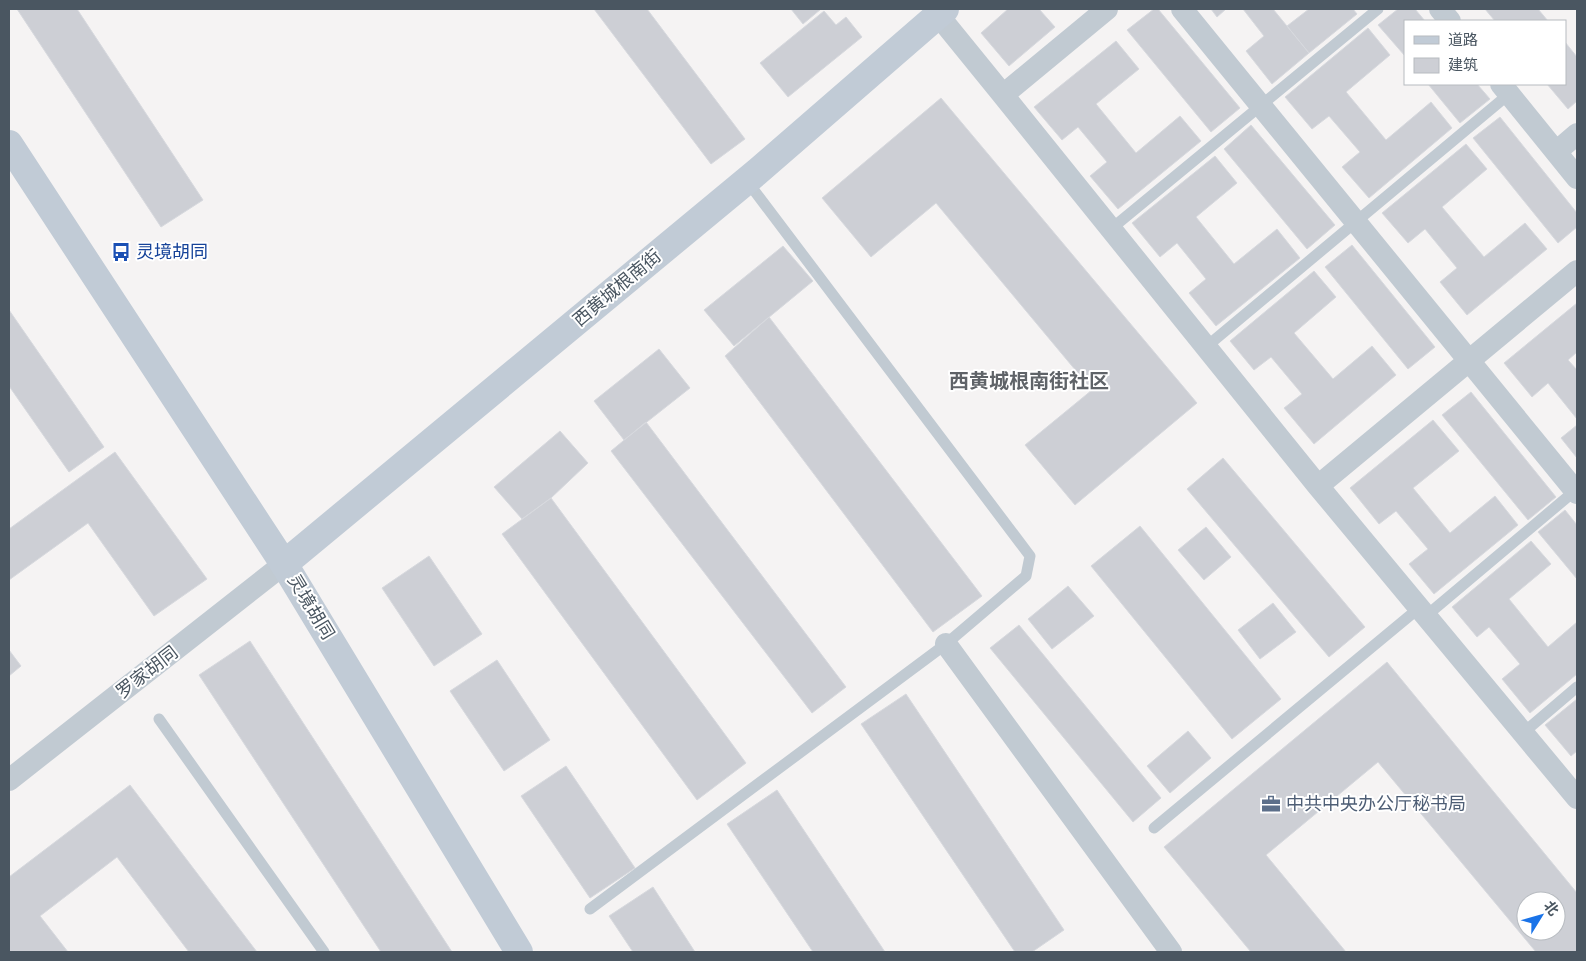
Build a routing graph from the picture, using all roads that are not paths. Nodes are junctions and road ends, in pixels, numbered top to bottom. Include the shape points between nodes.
1 (1107, 9) edge
2 (1182, 9) edge
3 (1378, 9) edge
4 (1440, 9) edge
5 (942, 12) edge
6 (1449, 20) edge
7 (1505, 89) edge
8 (1003, 95) junction
9 (1261, 105) junction
10 (1577, 134) edge
11 (9, 144) edge
12 (1556, 152) junction
13 (1577, 178) edge
14 (747, 180) junction
15 (1356, 222) junction
16 (1111, 228) junction
17 (1577, 271) edge
18 (1206, 347) junction
19 (1469, 361) junction
20 (1318, 486) junction
21 (1577, 491) edge
22 (284, 564) junction
23 (1423, 612) junction
24 (946, 644) junction
25 (1577, 687) edge
26 (159, 719) dead end
27 (1523, 733) junction
28 (9, 780) edge
29 (1577, 798) edge
30 (1154, 828) dead end
31 (590, 909) dead end
32 (318, 950) edge
33 (519, 952) edge
34 (1171, 952) edge

1 - 8 street
2 - 9 street
3 - 9 lane
4 - 6 street
5 - 8 street
5 - 14 main road, 西黄城根南街
7 - 12 street
7 - 15 lane
8 - 16 street
9 - 15 street
9 - 16 lane
10 - 12 street
11 - 22 main road, 灵境胡同
12 - 13 street
14 - 22 main road, 西黄城根南街
14 - 24 lane via 1030,556 1026,576
15 - 18 lane
15 - 19 street
16 - 18 street
17 - 19 street
18 - 20 street
19 - 20 street
19 - 21 street
20 - 23 street
21 - 23 lane
22 - 28 street, 罗家胡同
22 - 33 main road, 灵境胡同
23 - 27 street
23 - 30 lane
24 - 31 lane
24 - 34 street
25 - 27 lane
26 - 32 lane
27 - 29 street

